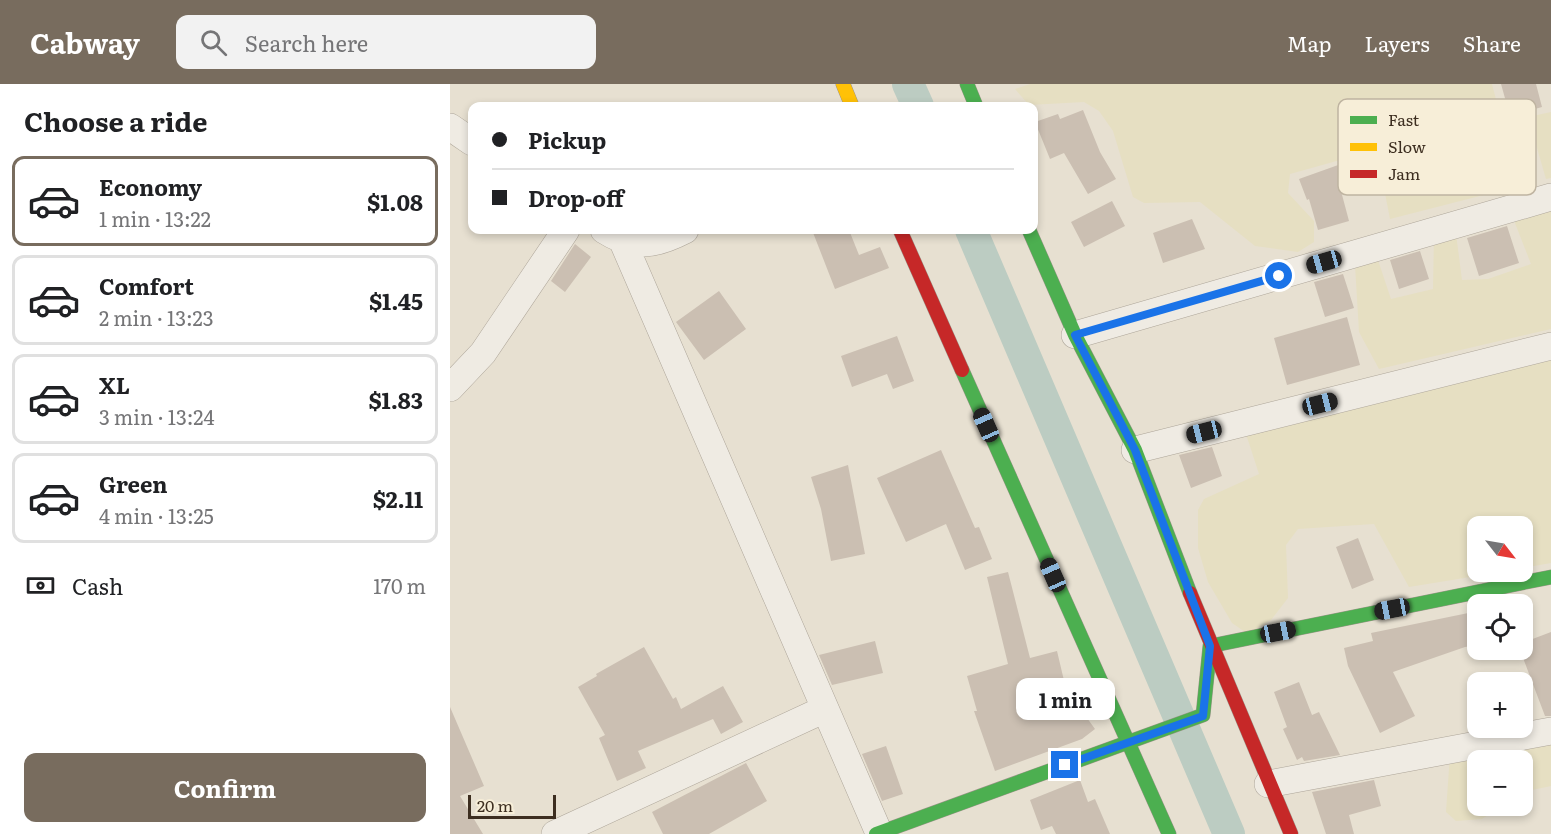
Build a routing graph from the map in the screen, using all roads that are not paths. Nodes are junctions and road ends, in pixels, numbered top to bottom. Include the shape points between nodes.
1 (843, 84) edge
2 (966, 84) edge
3 (850, 102) edge
4 (974, 102) edge
5 (450, 127) edge
6 (468, 139) edge
7 (1551, 197) edge
8 (563, 234) edge
9 (677, 234) edge
10 (902, 234) edge
11 (1031, 234) edge
12 (613, 236) edge
13 (1075, 335) junction
14 (1551, 346) edge
15 (450, 388) edge
16 (1135, 450) junction
17 (1551, 578) edge
18 (1210, 646) junction
19 (825, 709) junction
20 (1551, 731) edge
21 (1128, 742) junction
22 (1268, 784) junction
23 (555, 834) edge
24 (878, 834) edge
25 (1169, 834) edge
26 (1291, 834) edge

1 - 3 main road
2 - 4 main road
5 - 6 street
7 - 13 street
8 - 15 street via 483,353
9 - 12 street via 662,242
10 - 21 main road
11 - 13 main road
12 - 19 street
13 - 16 main road
14 - 16 street
16 - 18 main road
17 - 18 main road
18 - 21 main road via 1203,716
18 - 22 main road
19 - 23 street
19 - 24 street
20 - 22 street
21 - 24 main road
21 - 25 main road
22 - 26 main road

